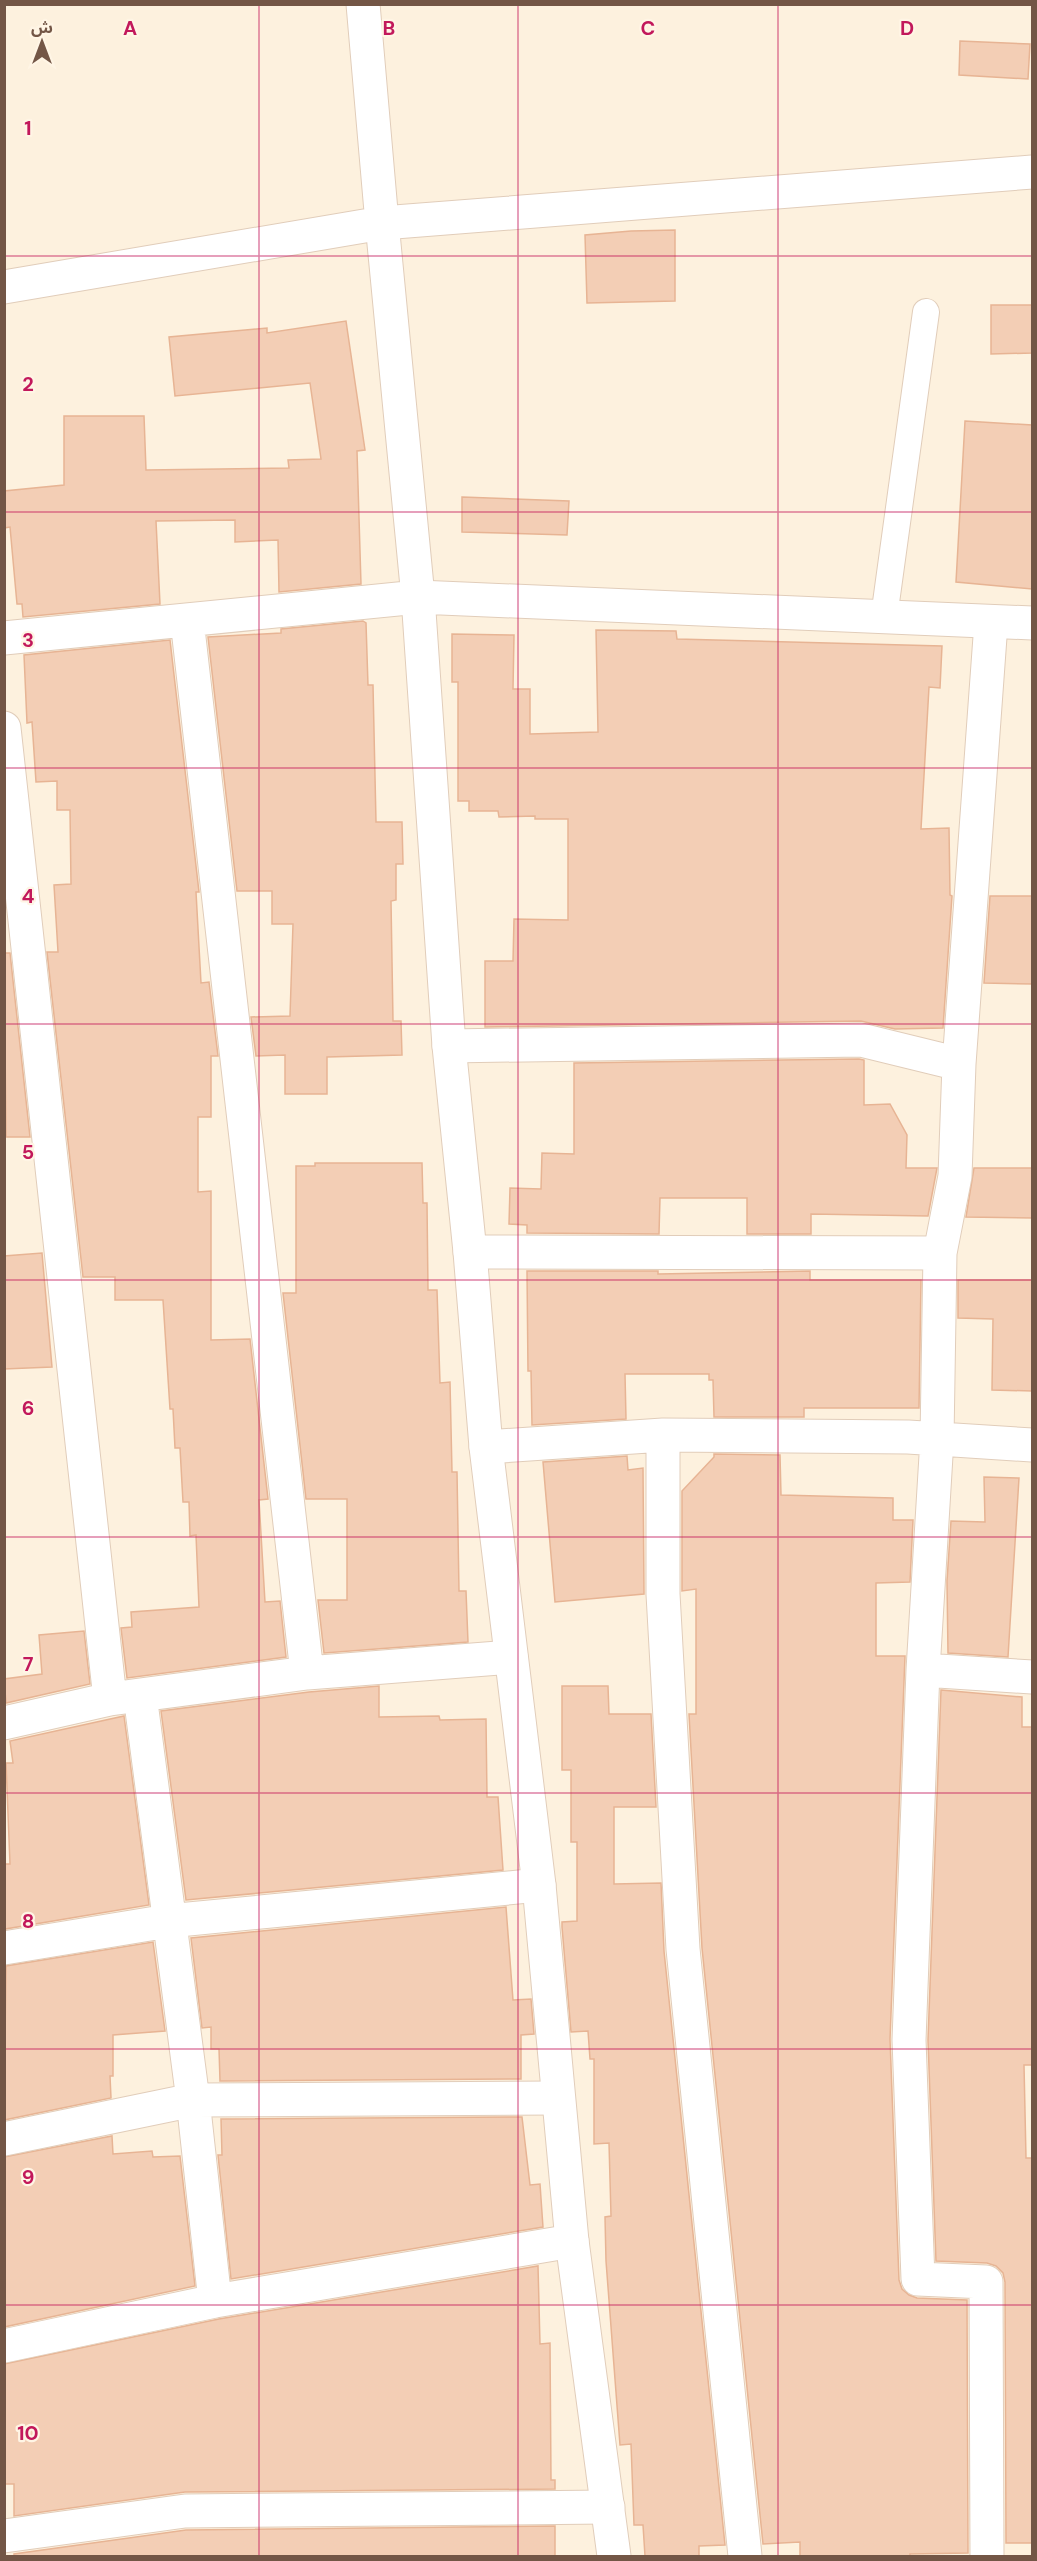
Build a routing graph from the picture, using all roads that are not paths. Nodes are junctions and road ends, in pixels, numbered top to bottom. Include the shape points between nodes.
1 (363, 4) edge
2 (1032, 172) edge
3 (382, 223) junction
4 (4, 287) edge
5 (926, 312) dead end
6 (418, 597) junction
7 (884, 618) junction
8 (187, 620) junction
9 (991, 623) junction
10 (1032, 624) edge
11 (4, 638) edge
12 (4, 728) edge
13 (449, 1046) junction
14 (959, 1065) junction
15 (470, 1252) junction
16 (940, 1253) junction
17 (663, 1435) junction
18 (937, 1439) junction
19 (1032, 1445) edge
20 (486, 1447) junction
21 (511, 1657) junction
22 (923, 1670) junction
23 (307, 1673) junction
24 (1032, 1677) edge
25 (125, 1697) junction
26 (4, 1723) edge
27 (539, 1885) junction
28 (168, 1921) junction
29 (4, 1948) edge
30 (558, 2098) junction
31 (193, 2100) junction
32 (4, 2139) edge
33 (572, 2241) junction
34 (215, 2301) junction
35 (4, 2346) edge
36 (608, 2508) junction
37 (4, 2536) edge
38 (614, 2556) edge
39 (745, 2556) edge
40 (987, 2556) edge

1 - 3 street
2 - 3 street
3 - 4 street
3 - 6 street
5 - 7 lane
6 - 7 street
6 - 8 street
6 - 13 street
7 - 9 street
8 - 11 street
8 - 23 street
9 - 10 street
9 - 14 street
12 - 25 street
13 - 14 street via 861,1040
13 - 15 street
14 - 16 street via 955,1176
15 - 16 street
15 - 20 street
16 - 18 street
17 - 18 street
17 - 20 street
17 - 39 street via 663,1594 683,1949
18 - 19 street
18 - 22 street
20 - 21 street
21 - 23 street
21 - 27 street
22 - 24 street
22 - 40 street via 909,2040 918,2278 986,2282
23 - 25 street
25 - 26 street
25 - 28 street
27 - 28 street
27 - 30 street
28 - 29 street
28 - 31 street
30 - 31 street
30 - 33 street
31 - 32 street
31 - 34 street
33 - 34 street
33 - 36 street
34 - 35 street
36 - 37 street via 186,2511
36 - 38 street

